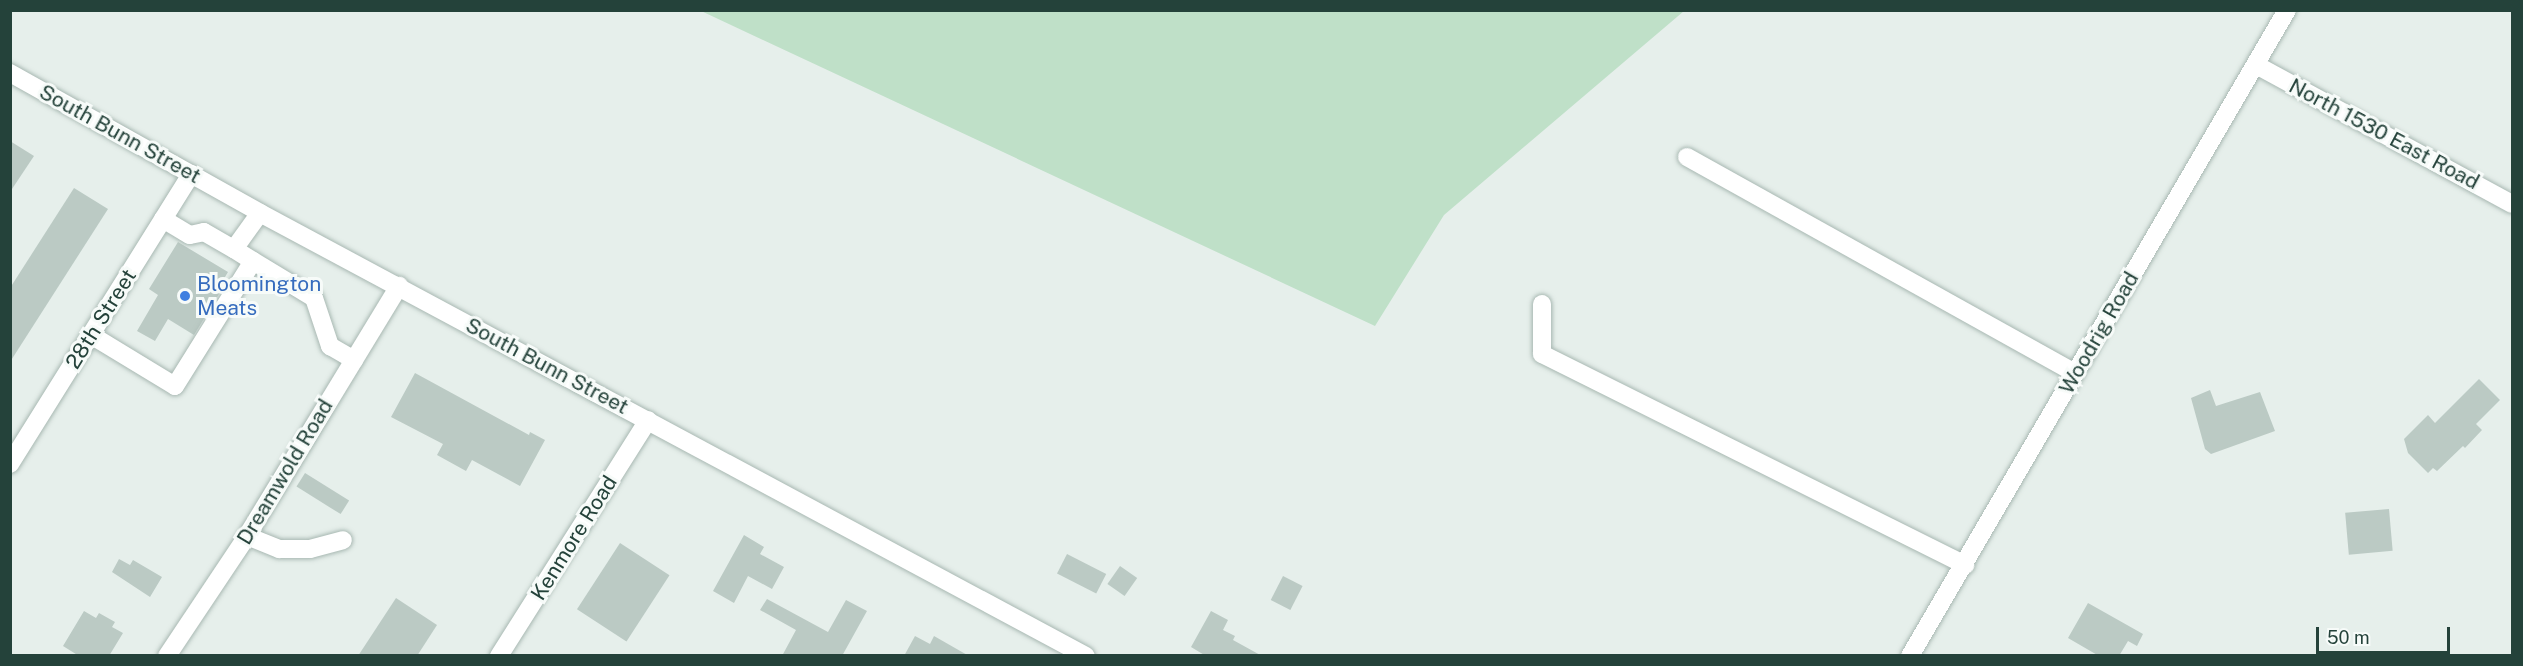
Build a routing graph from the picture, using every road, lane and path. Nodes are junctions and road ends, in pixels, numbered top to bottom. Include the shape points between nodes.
1 (2287, 10) edge
2 (2256, 65) junction
3 (10, 73) edge
4 (1687, 157) dead end
5 (191, 174) junction
6 (2512, 204) edge
7 (260, 213) junction
8 (163, 219) junction
9 (234, 249) junction
10 (253, 261) junction
11 (399, 286) junction
12 (1542, 304) dead end
13 (91, 335) junction
14 (354, 360) junction
15 (2075, 373) junction
16 (648, 420) junction
17 (10, 464) edge
18 (247, 536) junction
19 (344, 540) dead end
20 (1965, 565) junction
21 (167, 656) edge
22 (500, 656) edge
23 (1086, 656) edge
24 (1910, 656) edge

1 - 2 street, Woodrig Road
2 - 6 street, North 1530 East Road
2 - 15 street, Woodrig Road
3 - 5 street, South Bunn Street
4 - 15 street
5 - 7 street, South Bunn Street
5 - 8 street, 28th Street
7 - 9 street
7 - 11 street, South Bunn Street
8 - 9 street via 190,235 204,232
8 - 13 street, 28th Street
9 - 10 street
10 - 13 street via 175,387
10 - 14 street via 314,298 330,346
11 - 14 street, Dreamwold Road
11 - 16 street, South Bunn Street
12 - 20 street via 1542,354
13 - 17 street, 28th Street
14 - 18 street, Dreamwold Road
15 - 20 street, Woodrig Road
16 - 22 street, Kenmore Road
16 - 23 street, South Bunn Street
18 - 19 street via 279,549 310,549
18 - 21 street, Dreamwold Road
20 - 24 street, Woodrig Road

